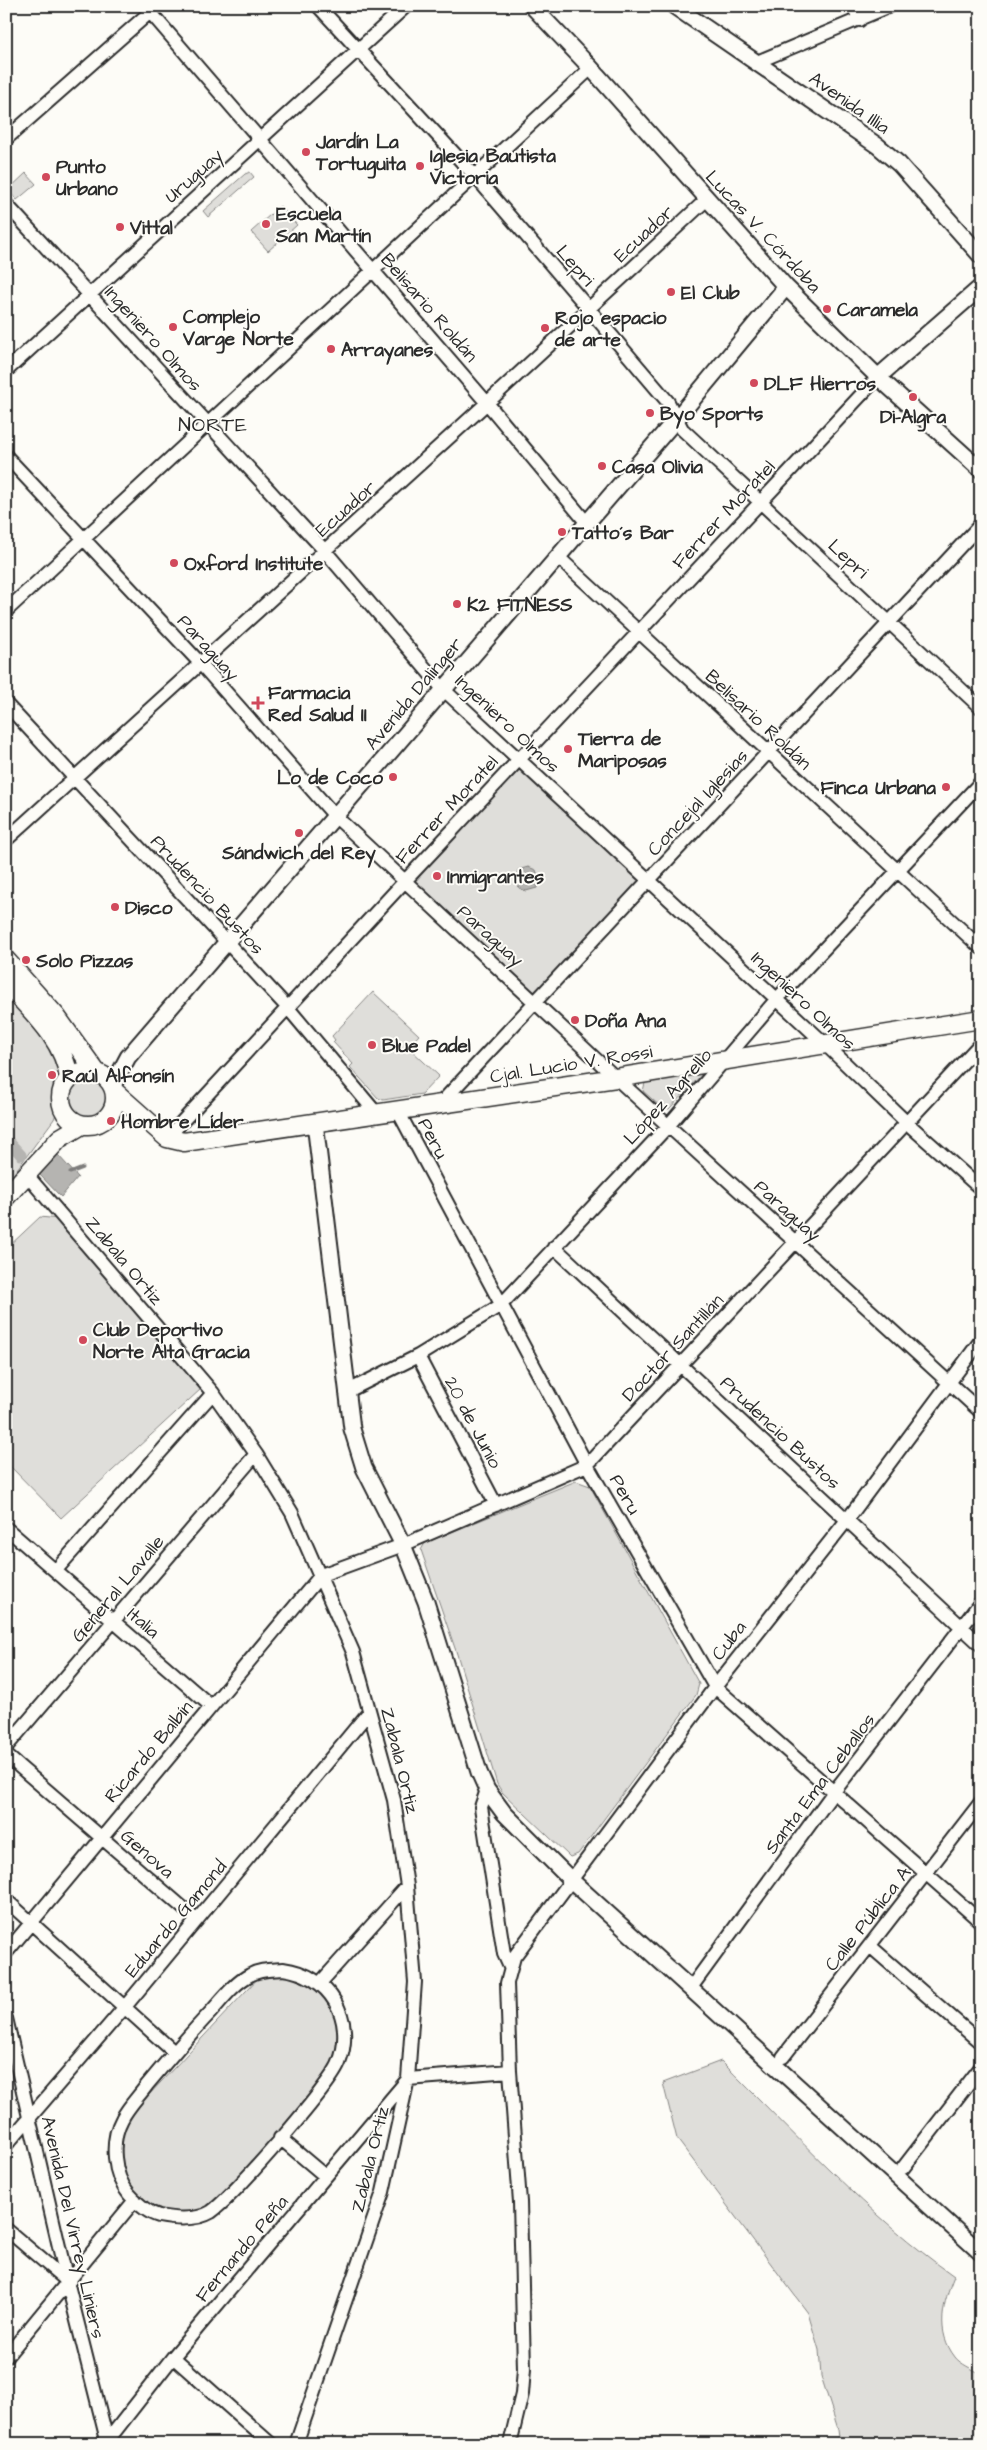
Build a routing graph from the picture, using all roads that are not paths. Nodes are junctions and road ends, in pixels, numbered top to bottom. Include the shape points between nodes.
1 (318, 6) edge
2 (406, 6) edge
3 (532, 6) edge
4 (674, 6) edge
5 (853, 6) edge
6 (890, 6) edge
7 (151, 8) edge
8 (860, 20) junction
9 (357, 50) junction
10 (757, 62) junction
11 (591, 68) junction
12 (261, 139) junction
13 (6, 140) edge
14 (474, 176) junction
15 (706, 200) junction
16 (6, 204) edge
17 (981, 256) edge
18 (373, 270) junction
19 (786, 287) junction
20 (981, 287) edge
21 (89, 294) junction
22 (589, 309) junction
23 (6, 371) edge
24 (878, 377) junction
25 (487, 403) junction
26 (678, 417) junction
27 (207, 424) junction
28 (6, 456) edge
29 (981, 470) edge
30 (760, 502) junction
31 (586, 522) junction
32 (981, 524) edge
33 (84, 539) junction
34 (325, 551) junction
35 (557, 556) junction
36 (6, 610) edge
37 (890, 621) junction
38 (637, 632) junction
39 (201, 664) junction
40 (443, 689) junction
41 (6, 704) edge
42 (981, 708) edge
43 (768, 753) junction
44 (520, 758) junction
45 (74, 778) junction
46 (981, 782) edge
47 (335, 816) junction
48 (6, 840) edge
49 (897, 870) junction
50 (649, 879) junction
51 (404, 882) junction
52 (226, 941) junction
53 (981, 948) edge
54 (6, 960) edge
55 (6, 983) edge
56 (776, 1000) junction
57 (536, 1002) junction
58 (288, 1008) junction
59 (981, 1019) edge
60 (824, 1043) junction
61 (981, 1043) edge
62 (725, 1059) junction
63 (69, 1078) junction
64 (616, 1078) junction
65 (106, 1081) junction
66 (439, 1105) junction
67 (398, 1111) junction
68 (65, 1113) junction
69 (377, 1114) junction
70 (109, 1115) junction
71 (906, 1122) junction
72 (315, 1123) junction
73 (82, 1125) junction
74 (668, 1126) junction
75 (162, 1134) junction
76 (44, 1154) junction
77 (26, 1174) junction
78 (978, 1182) edge
79 (6, 1197) edge
80 (794, 1241) junction
81 (554, 1248) junction
82 (502, 1305) junction
83 (981, 1340) edge
84 (418, 1356) junction
85 (682, 1365) junction
86 (949, 1381) junction
87 (346, 1392) junction
88 (213, 1393) junction
89 (981, 1412) edge
90 (256, 1454) junction
91 (587, 1465) junction
92 (496, 1506) junction
93 (847, 1520) junction
94 (6, 1528) edge
95 (403, 1545) junction
96 (56, 1570) junction
97 (321, 1575) junction
98 (981, 1602) edge
99 (114, 1621) junction
100 (962, 1626) junction
101 (981, 1645) edge
102 (715, 1687) junction
103 (211, 1706) junction
104 (369, 1712) junction
105 (6, 1747) edge
106 (6, 1755) edge
107 (487, 1790) junction
108 (833, 1793) junction
109 (981, 1802) edge
110 (101, 1837) junction
111 (926, 1873) junction
112 (571, 1880) junction
113 (406, 1886) junction
114 (6, 1900) edge
115 (197, 1920) junction
116 (981, 1922) edge
117 (32, 1923) junction
118 (870, 1946) junction
119 (6, 1953) edge
120 (510, 1968) junction
121 (321, 1982) junction
122 (690, 1989) junction
123 (124, 2008) junction
124 (6, 2018) edge
125 (981, 2043) edge
126 (174, 2052) junction
127 (783, 2057) dead end
128 (981, 2067) edge
129 (510, 2071) junction
130 (408, 2079) junction
131 (28, 2117) junction
132 (280, 2138) junction
133 (6, 2145) edge
134 (903, 2168) dead end
135 (325, 2176) junction
136 (135, 2200) junction
137 (6, 2229) edge
138 (981, 2253) edge
139 (66, 2281) junction
140 (6, 2357) edge
141 (173, 2357) junction
142 (107, 2443) edge
143 (271, 2444) edge
144 (296, 2444) edge
145 (510, 2444) edge

1 - 9 street, Lepri
2 - 9 street, Uruguay
3 - 11 street, Lucas V. Córdoba
4 - 10 street, Avenida Illia
5 - 8 street
6 - 8 street
7 - 12 street, Belisario Roldán
7 - 13 street
8 - 10 street
9 - 12 street, Uruguay
9 - 14 street, Lepri
10 - 17 street, Avenida Illia via 899,164
11 - 14 street
11 - 15 street, Lucas V. Córdoba
12 - 18 street, Belisario Roldán
12 - 21 street, Uruguay
14 - 18 street
14 - 22 street, Lepri
15 - 19 street, Lucas V. Córdoba
15 - 22 street, Ecuador
16 - 21 street, Ingeniero Olmos
18 - 25 street, Belisario Roldán
18 - 27 street
19 - 24 street, Lucas V. Córdoba
19 - 26 street, Avenida Dalinger
20 - 24 street
21 - 23 street, Uruguay
21 - 27 street, Ingeniero Olmos
22 - 25 street, Ecuador
22 - 26 street, Lepri
24 - 29 street, Lucas V. Córdoba
24 - 30 street, Ferrer Moratel
25 - 31 street, Belisario Roldán
25 - 34 street, Ecuador
26 - 30 street, Lepri via 682,429
26 - 31 street, Avenida Dalinger
27 - 33 street
27 - 34 street, Ingeniero Olmos
28 - 33 street, Paraguay
30 - 37 street, Lepri
30 - 38 street, Ferrer Moratel
31 - 35 street, Avenida Dalinger
32 - 37 street, Concejal Iglesias
33 - 36 street
33 - 39 street, Paraguay
34 - 39 street, Ecuador
34 - 40 street, Ingeniero Olmos
35 - 38 street, Belisario Roldán
35 - 40 street, Avenida Dalinger
37 - 42 street, Lepri
37 - 43 street, Concejal Iglesias
38 - 43 street, Belisario Roldán
38 - 44 street, Ferrer Moratel
39 - 45 street, Ecuador
39 - 47 street, Paraguay
40 - 44 street, Ingeniero Olmos
40 - 47 street, Avenida Dalinger
41 - 45 street, Prudencio Bustos
43 - 49 street, Belisario Roldán
43 - 50 street, Concejal Iglesias
44 - 50 street, Ingeniero Olmos
44 - 51 street, Ferrer Moratel
45 - 48 street, Ecuador
45 - 52 street, Prudencio Bustos
46 - 49 street, López Agrello
47 - 51 street, Paraguay
47 - 52 street, Avenida Dalinger
49 - 53 street, Belisario Roldán
49 - 56 street, López Agrello
50 - 56 street, Ingeniero Olmos
50 - 57 street, Concejal Iglesias
51 - 57 street, Paraguay
51 - 58 street, Ferrer Moratel
52 - 58 street, Prudencio Bustos
52 - 65 street, Avenida Dalinger
54 - 65 main road via 56,1016
55 - 63 main road via 54,1039
56 - 60 street, Ingeniero Olmos
56 - 62 street, López Agrello
57 - 64 street, Paraguay
57 - 66 street, Concejal Iglesias
58 - 69 street, Prudencio Bustos
58 - 75 street, Ferrer Moratel
59 - 60 main road, Cjal. Lucio V. Rossi
60 - 62 main road, Cjal. Lucio V. Rossi
60 - 71 street, Ingeniero Olmos
61 - 71 street, Doctor Santillán
62 - 64 main road, Cjal. Lucio V. Rossi
62 - 74 street, López Agrello
63 - 65 main road via 84,1071
63 - 68 main road via 60,1097
64 - 66 main road, Cjal. Lucio V. Rossi
64 - 74 street, Paraguay
65 - 70 main road via 114,1103
65 - 75 main road
66 - 67 main road, Cjal. Lucio V. Rossi
67 - 69 main road, Cjal. Lucio V. Rossi
67 - 82 street, Peru
68 - 73 main road
68 - 76 main road
69 - 72 main road, Cjal. Lucio V. Rossi
70 - 73 main road via 95,1124
70 - 75 main road via 135,1117
71 - 78 street, Ingeniero Olmos
71 - 80 street, Doctor Santillán
72 - 75 main road, Cjal. Lucio V. Rossi via 184,1142
72 - 87 street
73 - 76 main road via 60,1138
74 - 80 street, Paraguay
74 - 81 street, López Agrello
76 - 77 main road
77 - 79 main road
77 - 88 street, Zabala Ortiz
80 - 85 street, Doctor Santillán
80 - 86 street, Paraguay
81 - 82 street, López Agrello
81 - 85 street, Prudencio Bustos
82 - 84 street, López Agrello
82 - 91 street, Peru
83 - 86 street, Cuba
84 - 87 street, López Agrello
84 - 92 street, 20 de Junio
85 - 91 street, Doctor Santillán
85 - 93 street, Prudencio Bustos
86 - 89 street, Paraguay
86 - 93 street, Cuba
87 - 95 street via 352,1430 364,1468
88 - 90 street, Zabala Ortiz
88 - 96 street
90 - 97 street, Zabala Ortiz via 292,1513
90 - 99 street, General Lavalle
91 - 92 street, Doctor Santillán
91 - 102 street, Peru
92 - 95 street, Doctor Santillán
93 - 100 street, Prudencio Bustos
93 - 102 street, Cuba
94 - 96 street, Italia
95 - 97 street, Doctor Santillán
95 - 107 street via 448,1666 471,1749
96 - 99 street, Italia
97 - 103 street, Ricardo Balbín
97 - 104 street, Zabala Ortiz via 353,1652
98 - 100 street, Santa Ema Ceballos
99 - 103 street, Italia
99 - 105 street, General Lavalle
100 - 101 street, Prudencio Bustos
100 - 108 street, Santa Ema Ceballos
102 - 108 street, Peru
102 - 112 street, Cuba
103 - 110 street, Ricardo Balbín
104 - 113 street, Zabala Ortiz via 394,1800
104 - 115 street, Eduardo Gamond
106 - 110 street, Genova
107 - 112 street via 504,1813
107 - 120 street via 481,1807 504,1954
108 - 111 street, Peru
108 - 122 street, Santa Ema Ceballos
109 - 111 street, Calle Pública A
110 - 115 street, Genova
110 - 117 street, Ricardo Balbín
111 - 116 street, Peru
111 - 118 street, Calle Pública A
112 - 120 street, Cuba via 520,1947
112 - 122 street
113 - 121 street
113 - 130 street, Zabala Ortiz via 415,1982
114 - 117 street
115 - 123 street, Eduardo Gamond
117 - 119 street, Ricardo Balbín
117 - 123 street
118 - 125 street
118 - 127 street, Calle Pública A
120 - 129 street via 507,1983
121 - 126 street via 299,1971 283,1969 250,1975 232,1989
121 - 132 street via 336,2004 344,2026 344,2048 339,2066 330,2080
122 - 138 street
123 - 126 street
123 - 131 street, Eduardo Gamond
124 - 131 street, Avenida Del Virrey Liniers
126 - 136 street via 122,2119 117,2133 116,2171
128 - 134 street
129 - 130 street
129 - 145 street via 520,2202 524,2369 522,2394
130 - 135 street, Fernando Peña
130 - 144 street, Zabala Ortiz via 383,2192
131 - 133 street, Eduardo Gamond
131 - 139 street, Avenida Del Virrey Liniers
132 - 135 street
132 - 136 street via 210,2213 192,2218 172,2218 155,2215
135 - 141 street, Fernando Peña
136 - 139 street
137 - 139 street
139 - 140 street
139 - 142 street, Avenida Del Virrey Liniers
141 - 142 street, Fernando Peña
141 - 143 street

